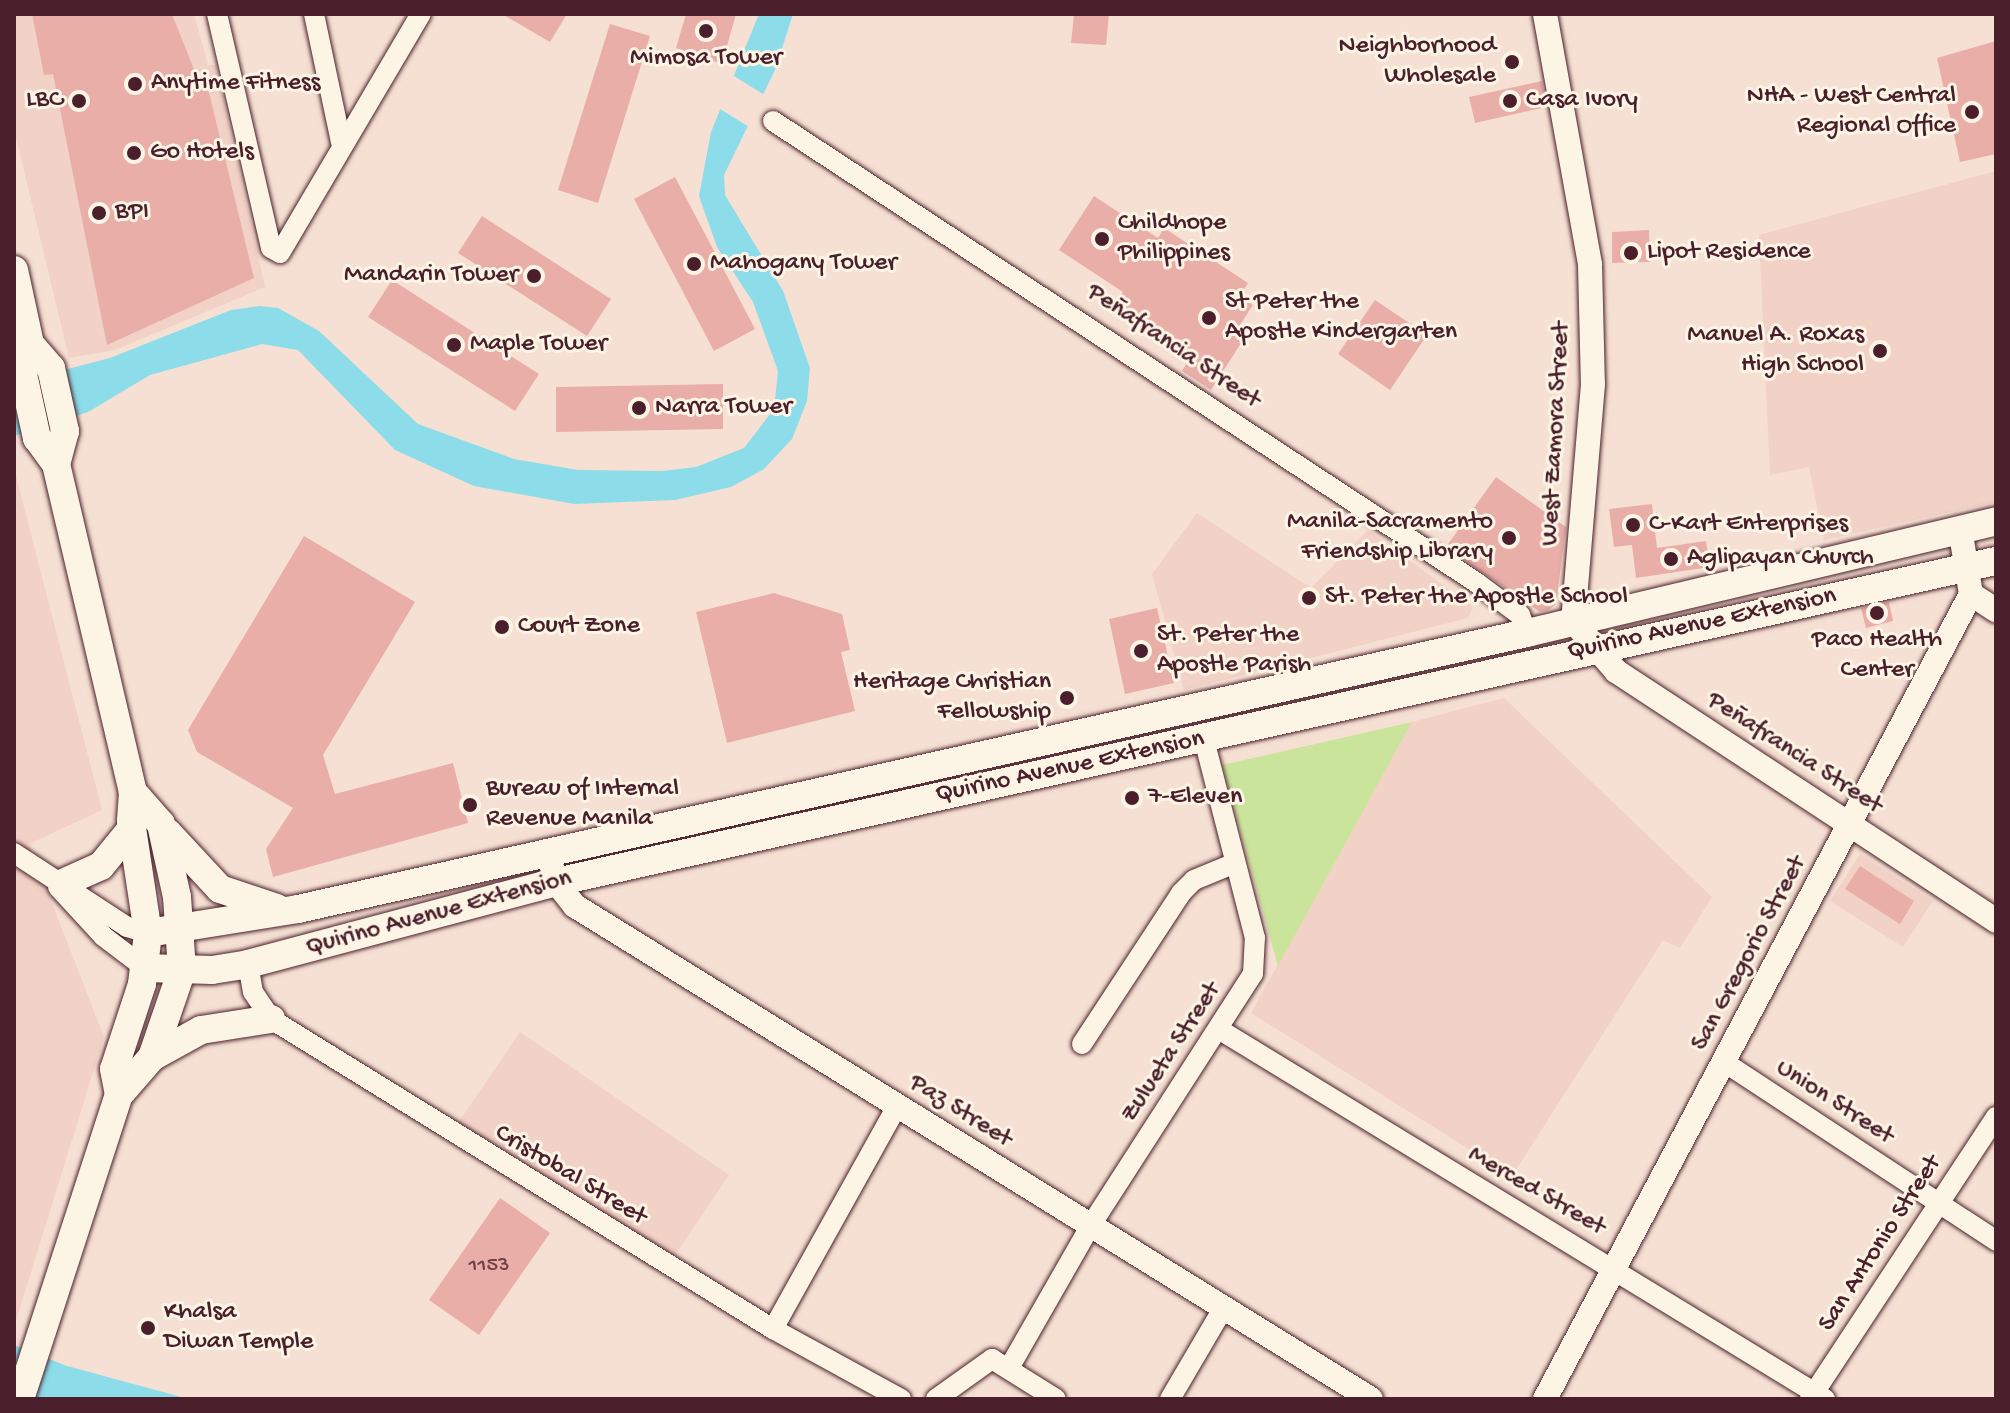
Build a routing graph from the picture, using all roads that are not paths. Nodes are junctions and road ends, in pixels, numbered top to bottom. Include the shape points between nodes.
1 (217, 14) edge
2 (314, 14) edge
3 (1545, 14) edge
4 (413, 20) edge
5 (773, 121) dead end
6 (341, 142) junction
7 (14, 270) edge
8 (37, 371) junction
9 (56, 464) junction
10 (1996, 521) edge
11 (1960, 529) junction
12 (1983, 563) edge
13 (1971, 594) junction
14 (1996, 610) edge
15 (1573, 621) junction
16 (1527, 633) junction
17 (1591, 649) junction
18 (1204, 739) junction
19 (1019, 746) junction
20 (893, 774) junction
21 (1026, 778) junction
22 (133, 792) junction
23 (901, 804) junction
24 (161, 824) junction
25 (1851, 825) junction
26 (132, 828) junction
27 (547, 850) junction
28 (14, 853) edge
29 (1235, 863) junction
30 (58, 879) junction
31 (556, 882) junction
32 (298, 909) junction
33 (1996, 921) edge
34 (180, 929) junction
35 (148, 933) junction
36 (248, 964) junction
37 (145, 968) junction
38 (182, 970) junction
39 (271, 1019) junction
40 (1220, 1030) junction
41 (1082, 1044) dead end
42 (152, 1057) junction
43 (1724, 1062) junction
44 (119, 1095) junction
45 (897, 1106) junction
46 (1996, 1117) edge
47 (1939, 1202) junction
48 (1091, 1225) junction
49 (1996, 1241) edge
50 (1615, 1267) junction
51 (1224, 1307) junction
52 (773, 1329) junction
53 (1000, 1364) junction
54 (1817, 1397) edge
55 (20, 1399) edge
56 (901, 1399) edge
57 (936, 1399) edge
58 (1056, 1399) edge
59 (1170, 1399) edge
60 (1371, 1399) edge
61 (1545, 1399) edge

1 - 6 street via 275,252 284,250
2 - 6 street
3 - 15 street, West Zamora Street via 1590,265 1593,384
4 - 6 street
5 - 16 street, Peñafrancia Street via 1477,583 1520,615
7 - 8 main road
8 - 9 main road via 37,438
8 - 9 main road via 65,431
9 - 22 main road
10 - 11 main road, Quirino Avenue Extension
11 - 12 street
11 - 15 main road, Quirino Avenue Extension
12 - 13 street
12 - 17 main road, Quirino Avenue Extension
13 - 14 street
13 - 25 street, San Gregorio Street
15 - 16 main road, Quirino Avenue Extension
15 - 17 street, Peñafrancia Street
16 - 19 main road, Quirino Avenue Extension
17 - 18 main road, Quirino Avenue Extension
17 - 25 street, Peñafrancia Street
18 - 21 main road, Quirino Avenue Extension
18 - 29 street, Zulueta Street
19 - 20 main road, Quirino Avenue Extension
19 - 21 main road
20 - 23 main road
20 - 27 main road, Quirino Avenue Extension
21 - 23 main road, Quirino Avenue Extension
22 - 24 main road
22 - 26 main road
23 - 31 main road, Quirino Avenue Extension
24 - 32 main road via 220,889 260,907
24 - 34 main road
25 - 33 street, Peñafrancia Street
25 - 43 street, San Gregorio Street
26 - 30 main road via 101,866
26 - 35 main road
27 - 31 street, Paz Street
27 - 32 main road, Quirino Avenue Extension
28 - 30 street
29 - 40 street, Zulueta Street via 1256,958 1253,974
29 - 41 street via 1194,880 1181,893
30 - 35 street via 127,927
30 - 37 street via 103,936
31 - 36 main road, Quirino Avenue Extension
31 - 45 street, Paz Street via 575,906
32 - 34 main road, Quirino Avenue Extension
34 - 35 main road, Quirino Avenue Extension
34 - 38 main road
35 - 37 main road
36 - 38 main road, Quirino Avenue Extension
36 - 39 street, Cristobal Street via 253,992
37 - 38 main road, Quirino Avenue Extension
37 - 44 main road via 114,1069
38 - 42 main road
39 - 42 main road via 201,1030
39 - 52 street, Cristobal Street
40 - 48 street, Zulueta Street
40 - 50 street, Merced Street
42 - 44 main road
43 - 47 street, Union Street
43 - 50 street, San Gregorio Street
44 - 55 main road
45 - 48 street, Paz Street
45 - 52 street
46 - 47 street, San Antonio Street
47 - 49 street, Union Street
47 - 54 street, San Antonio Street
48 - 51 street, Paz Street
48 - 53 street, Zulueta Street
50 - 54 street, Merced Street
50 - 61 street, San Gregorio Street
51 - 59 street
51 - 60 street, Paz Street
52 - 56 street, Cristobal Street
53 - 57 street
53 - 58 street

